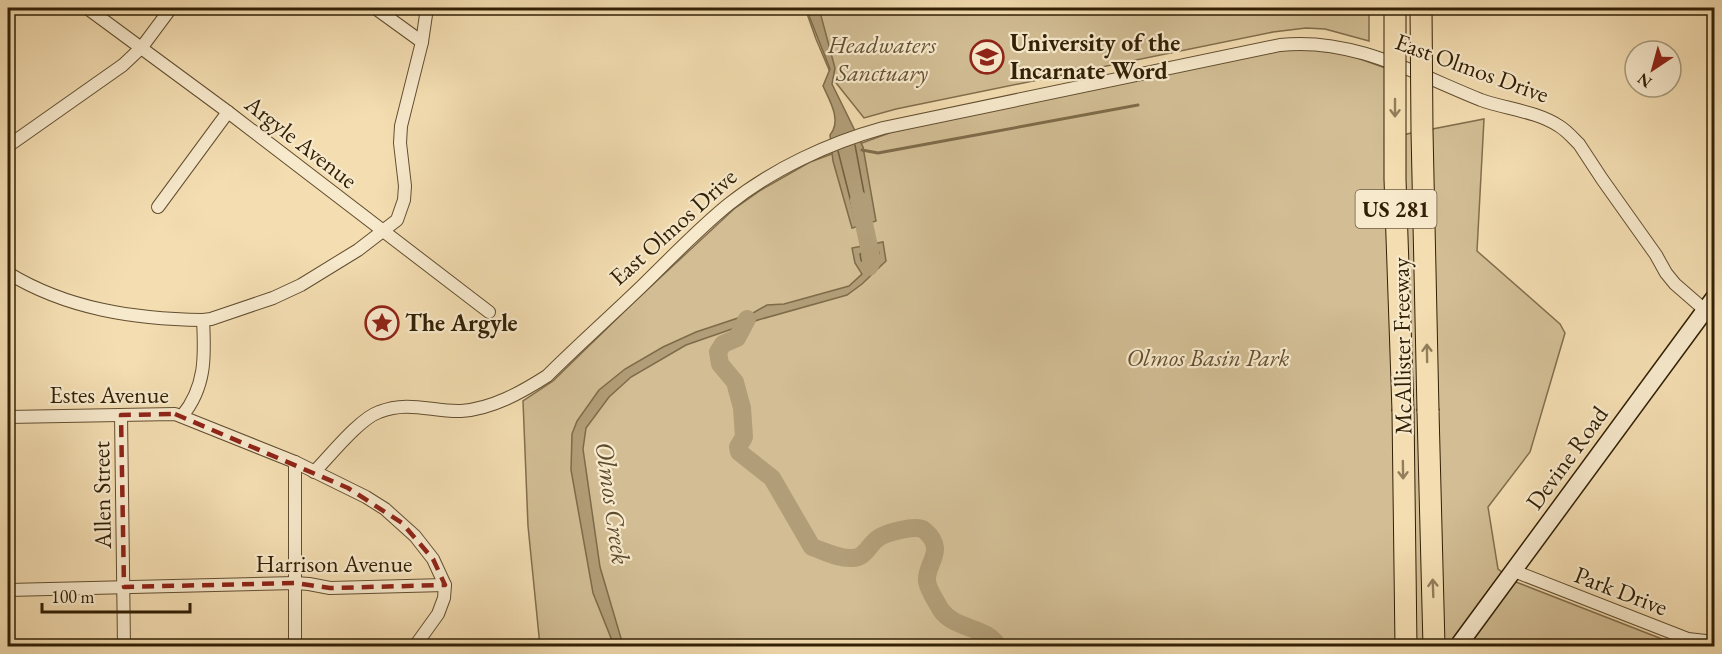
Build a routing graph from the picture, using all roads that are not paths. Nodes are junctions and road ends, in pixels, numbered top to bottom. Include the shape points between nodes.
1 (87, 8) edge
2 (171, 8) edge
3 (375, 8) edge
4 (427, 8) edge
5 (1395, 8) edge
6 (1421, 8) edge
7 (422, 42) junction
8 (142, 47) junction
9 (228, 112) junction
10 (8, 146) edge
11 (158, 207) dead end
12 (382, 231) junction
13 (8, 273) edge
14 (1712, 309) edge
15 (489, 312) dead end
16 (203, 320) junction
17 (122, 415) junction
18 (182, 416) junction
19 (8, 417) edge
20 (295, 462) junction
21 (314, 472) junction
22 (1514, 571) junction
23 (295, 583) junction
24 (445, 585) junction
25 (124, 588) junction
26 (8, 590) edge
27 (1714, 642) edge
28 (124, 646) edge
29 (296, 646) edge
30 (415, 646) edge
31 (1406, 646) edge
32 (1434, 646) edge
33 (1458, 646) edge

1 - 8 street, Argyle Avenue
2 - 8 street
3 - 7 street
4 - 7 street
5 -> 31 highway, McAllister Freeway / US 281, bridge
32 -> 6 highway, McAllister Freeway / US 281, bridge
7 - 12 street via 401,126 404,200 397,220
8 - 9 street, Argyle Avenue
8 - 10 street via 123,65
9 - 11 street
9 - 12 street, Argyle Avenue
12 - 15 street, Argyle Avenue
12 - 16 street via 358,250 293,288 249,307
13 - 16 street via 95,310 126,316
14 - 21 street, East Olmos Drive via 1675,285 1579,144 1560,126 1342,47 1305,42 853,137 756,184 688,240 540,380 520,393 461,411 420,406 380,411 364,420
14 - 22 street, Devine Road
16 - 18 street, Estes Avenue via 202,372 197,393
17 - 18 street, Estes Avenue
17 - 19 street, Estes Avenue
17 - 25 street, Allen Street
18 - 20 street
20 - 21 street
20 - 23 street
21 - 24 street via 366,497 402,523 433,559
22 - 27 street, Park Drive via 1688,639
22 - 33 street, Devine Road
23 - 24 street, Harrison Avenue via 330,588
23 - 25 street, Harrison Avenue
23 - 29 street
24 - 30 street via 438,614
25 - 26 street, Harrison Avenue
25 - 28 street, Allen Street

